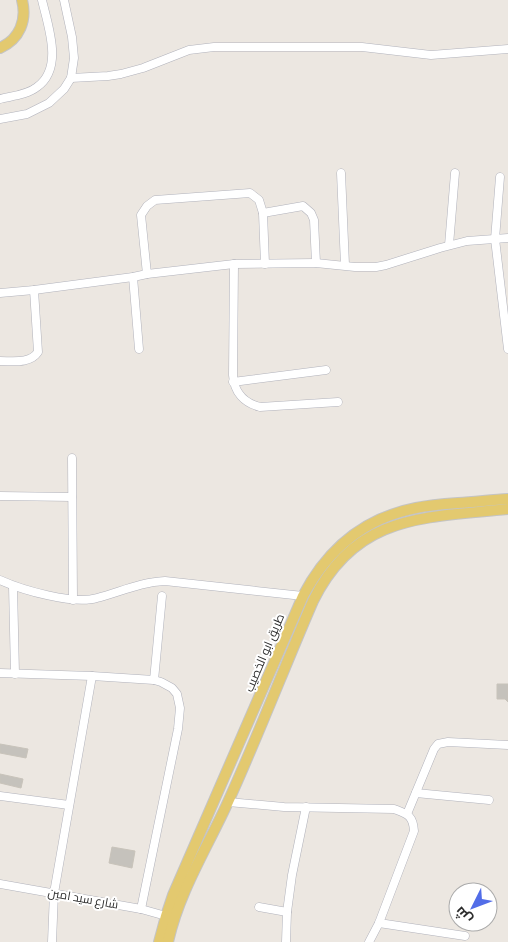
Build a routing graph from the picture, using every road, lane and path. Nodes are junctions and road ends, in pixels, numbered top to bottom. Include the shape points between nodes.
1 (22, 0) edge
2 (42, 0) edge
3 (64, 0) edge
4 (0, 48) edge
5 (508, 49) edge
6 (71, 78) junction
7 (0, 99) edge
8 (0, 119) edge
9 (341, 173) dead end
10 (455, 173) dead end
11 (500, 177) dead end
12 (263, 213) junction
13 (495, 238) junction
14 (508, 238) edge
15 (449, 245) junction
16 (316, 263) junction
17 (234, 264) junction
18 (265, 264) junction
19 (345, 265) junction
20 (147, 274) junction
21 (133, 277) junction
22 (34, 290) junction
23 (0, 293) edge
24 (139, 349) dead end
25 (508, 349) edge
26 (0, 361) edge
27 (326, 370) dead end
28 (233, 382) junction
29 (338, 402) dead end
30 (72, 458) dead end
31 (0, 496) edge
32 (72, 497) junction
33 (508, 499) edge
34 (508, 509) edge
35 (0, 580) edge
36 (13, 586) junction
37 (162, 596) dead end
38 (303, 596) junction
39 (73, 600) junction
40 (0, 673) edge
41 (15, 674) junction
42 (92, 676) junction
43 (154, 680) junction
44 (508, 745) edge
45 (239, 746) junction
46 (250, 750) junction
47 (416, 793) junction
48 (0, 796) edge
49 (489, 800) dead end
50 (228, 802) junction
51 (69, 805) junction
52 (306, 807) junction
53 (408, 814) junction
54 (0, 884) edge
55 (54, 893) junction
56 (260, 907) dead end
57 (141, 909) junction
58 (287, 912) junction
59 (166, 916) junction
60 (379, 923) junction
61 (465, 936) dead end
62 (52, 942) edge
63 (159, 942) edge
64 (168, 942) edge
65 (286, 942) edge
66 (370, 942) edge

1 - 4 main road via 24,9 20,31
2 - 7 street via 53,52 46,78 37,88
3 - 6 street via 74,58
5 - 6 street via 431,55 362,47 214,47 189,50 121,74
6 - 8 street via 49,103 27,114
9 - 19 street
10 - 15 street
11 - 13 street
12 - 16 street via 303,206 311,213
12 - 18 street
12 - 20 street via 259,200 250,193 155,200 141,216
13 - 14 street
13 - 15 street
13 - 25 street
15 - 19 street via 376,267
16 - 18 street
16 - 19 street
17 - 18 street
17 - 20 street
17 - 28 street
20 - 21 street
21 - 22 street
21 - 24 street
22 - 23 street
22 - 26 street via 38,352 27,360
27 - 28 street
28 - 29 street via 243,398 260,407
30 - 32 street
31 - 32 street
32 - 39 street
33 - 38 main road, طريق ابو الخصيب via 417,507 374,522 338,548 318,570
34 - 46 main road, طريق ابو الخصيب via 404,522 366,538 344,556 326,577 313,601
35 - 36 street
36 - 39 street
36 - 41 street
37 - 43 street
38 - 39 street via 155,581 97,599
38 - 45 main road, طريق ابو الخصيب
40 - 41 street
41 - 42 street
42 - 43 street
42 - 51 street
43 - 57 street via 168,684 177,694 180,718
44 - 47 street via 438,744
45 - 46 main road
45 - 59 main road, طريق ابو الخصيب
46 - 50 main road, طريق ابو الخصيب
47 - 49 street
47 - 53 street
48 - 51 street
50 - 52 street
50 - 64 main road, طريق ابو الخصيب via 180,902
51 - 55 street
52 - 53 street via 394,809
52 - 58 street
53 - 60 street via 414,831
54 - 55 street, شارع سيد امين
55 - 57 street, شارع سيد امين
55 - 62 street
56 - 58 street
57 - 59 street, شارع سيد امين
58 - 65 street
59 - 63 main road, طريق ابو الخصيب
60 - 61 street
60 - 66 street

